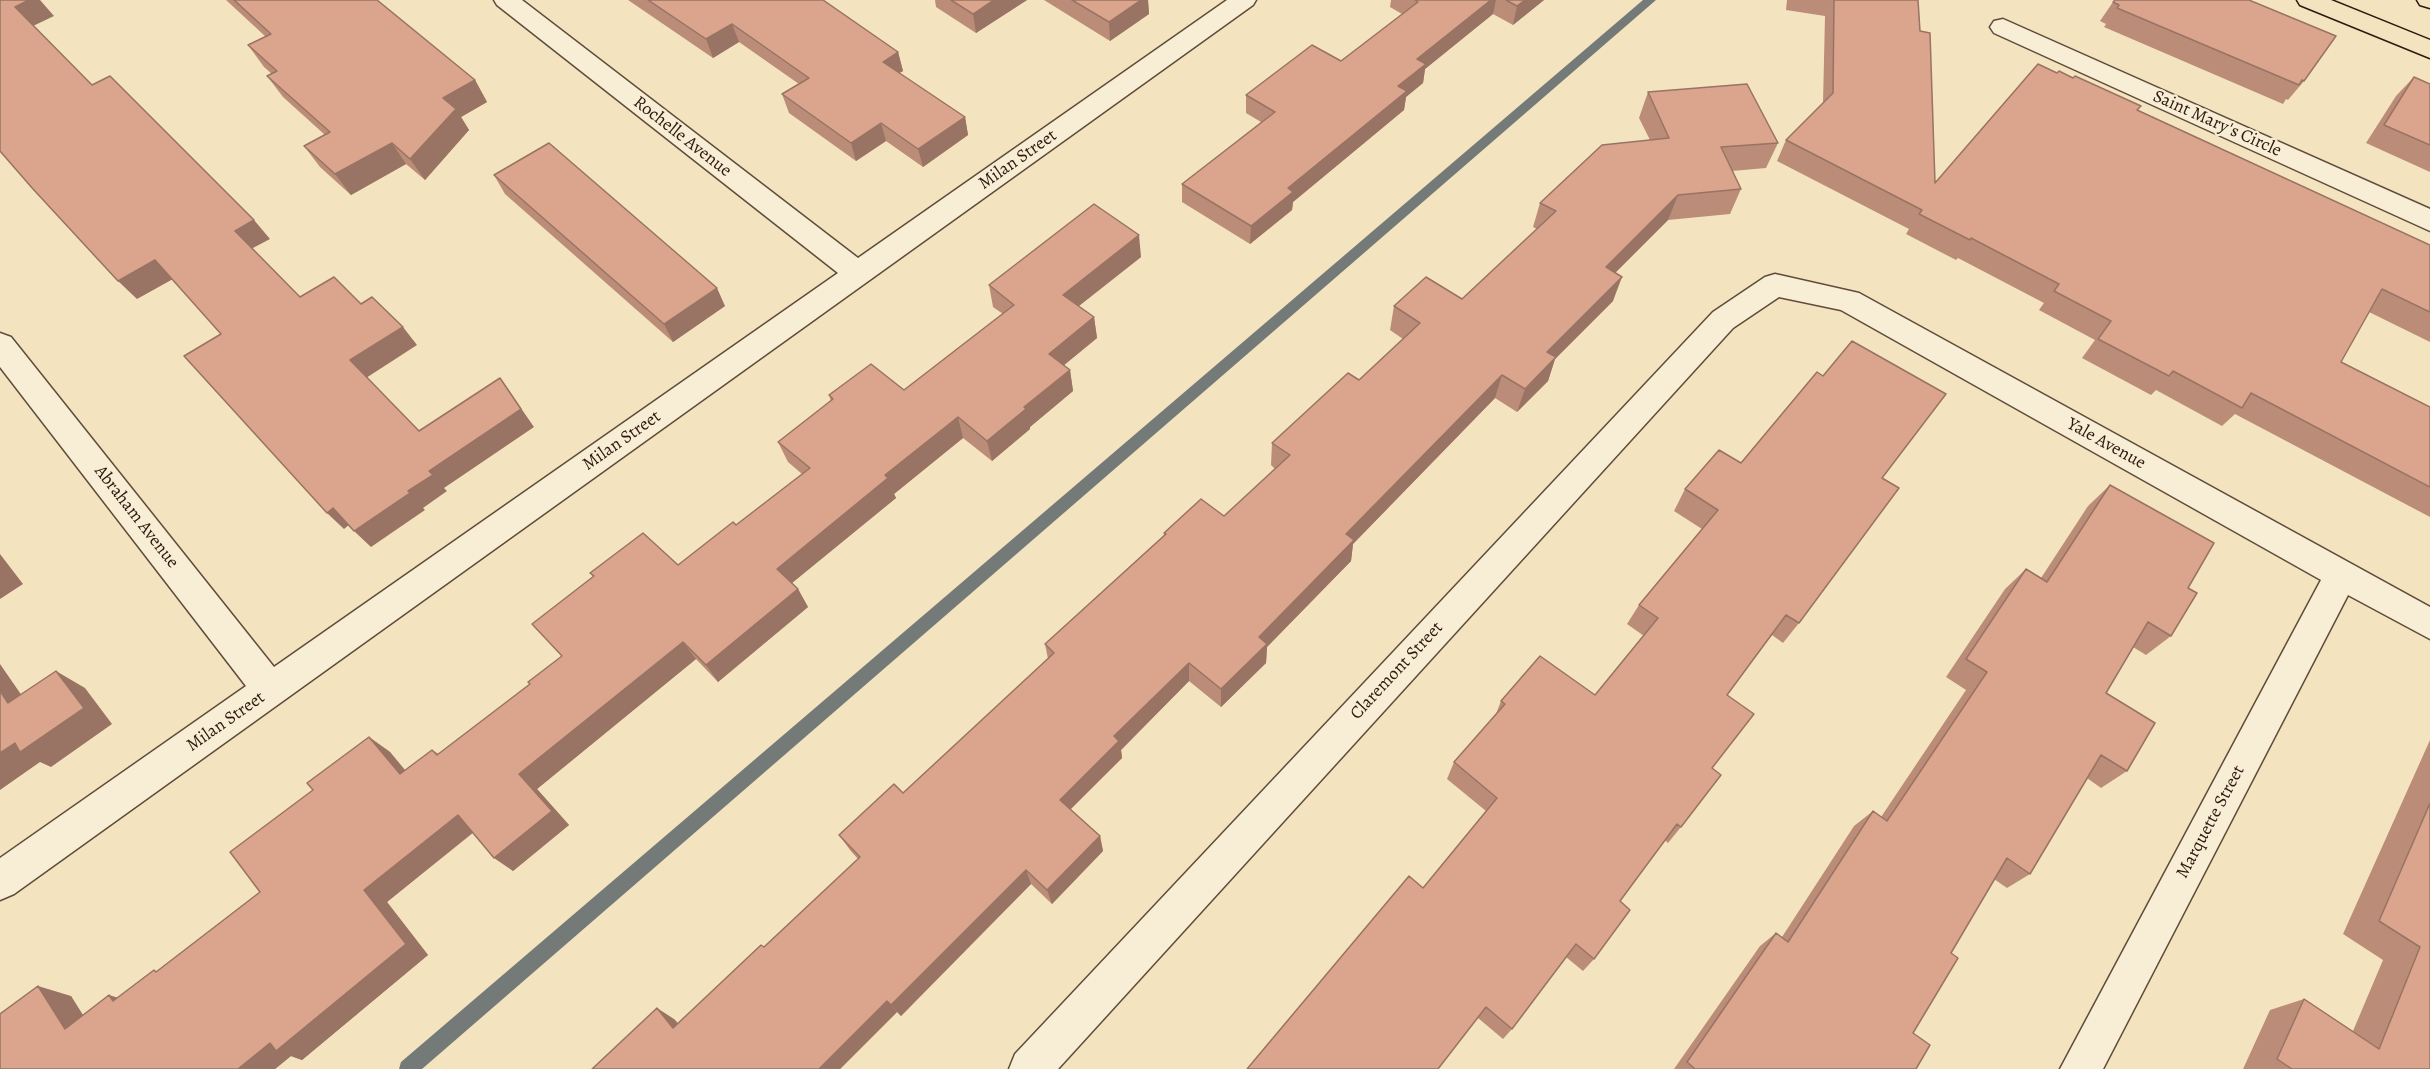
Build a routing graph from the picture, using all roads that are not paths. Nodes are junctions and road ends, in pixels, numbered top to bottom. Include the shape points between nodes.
1 (506, 0) edge
2 (1244, 0) edge
3 (2309, 0) edge
4 (2003, 27) dead end
5 (2430, 50) edge
6 (2430, 221) edge
7 (858, 273) junction
8 (1775, 285) joint
9 (0, 345) edge
10 (2341, 575) junction
11 (2430, 624) edge
12 (271, 690) junction
13 (0, 881) edge
14 (1030, 1069) edge
15 (2081, 1069) edge

1 - 7 street, Rochelle Avenue
2 - 7 street, Milan Street
3 - 5 main road
4 - 6 street, Saint Mary's Circle
7 - 12 street, Milan Street
8 - 10 street, Yale Avenue via 1849,301
8 - 14 street, Claremont Street via 1723,320
9 - 12 street, Abraham Avenue
10 - 11 street, Yale Avenue
10 - 15 street, Marquette Street
12 - 13 street, Milan Street

